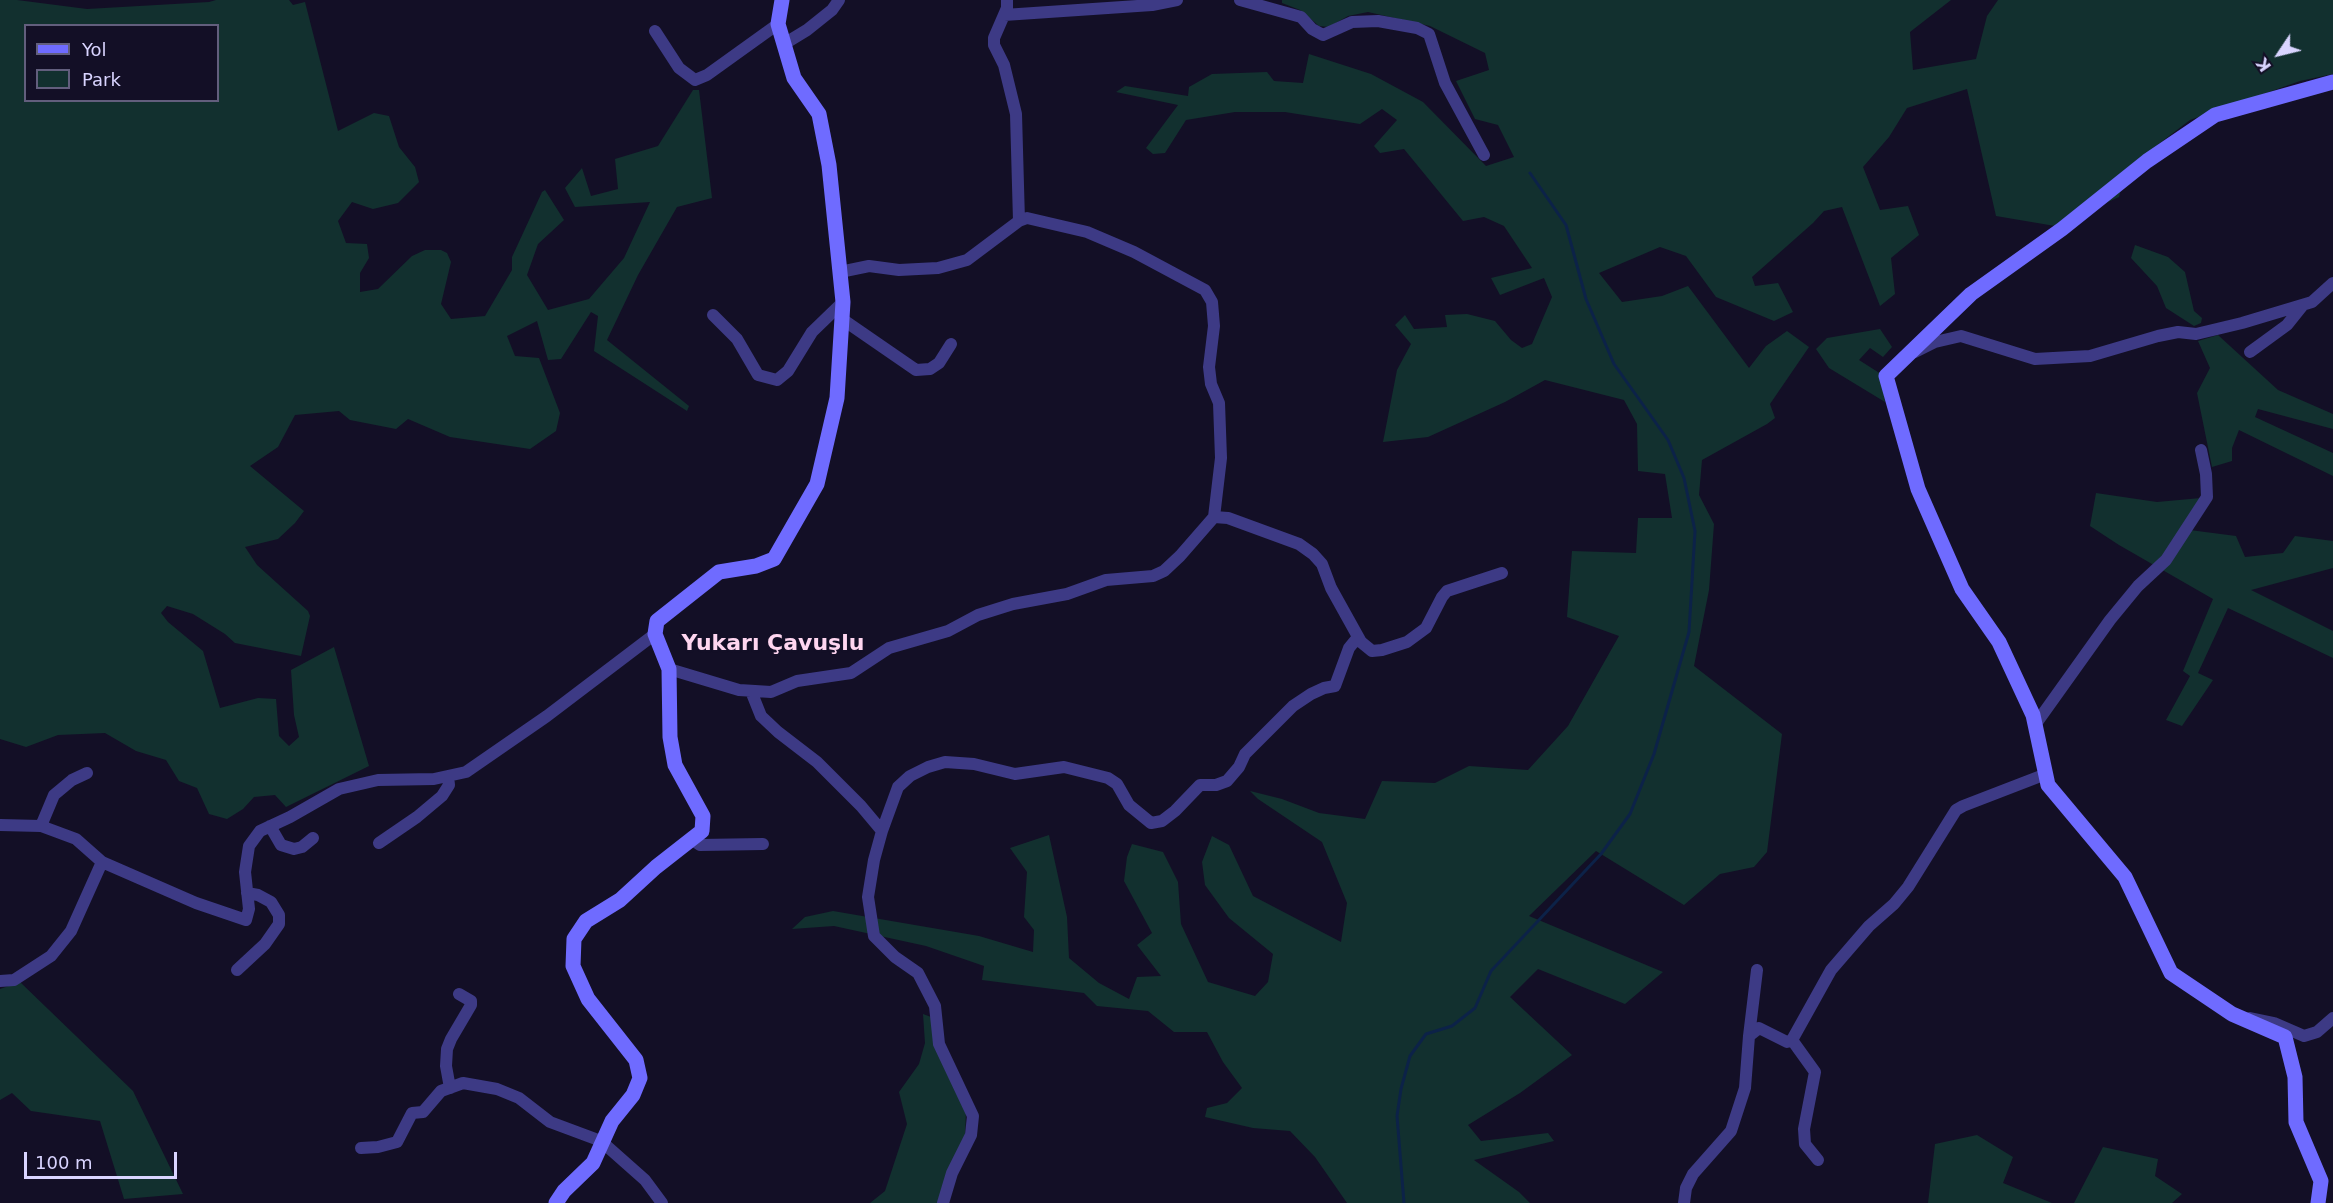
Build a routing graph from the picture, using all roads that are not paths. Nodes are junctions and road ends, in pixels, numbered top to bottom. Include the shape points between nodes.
1 (782, 0) edge
2 (839, 0) edge
3 (1007, 0) edge
4 (1177, 0) edge
5 (1240, 0) edge
6 (1004, 15) junction
7 (778, 24) junction
8 (655, 31) dead end
9 (784, 44) junction
10 (2333, 82) edge
11 (1484, 155) dead end
12 (1018, 221) junction
13 (840, 272) junction
14 (2333, 283) edge
15 (843, 302) junction
16 (2303, 305) junction
17 (712, 315) dead end
18 (842, 319) junction
19 (951, 344) dead end
20 (2250, 352) dead end
21 (1905, 358) junction
22 (2201, 450) dead end
23 (1214, 518) junction
24 (1502, 573) dead end
25 (655, 634) junction
26 (1358, 638) junction
27 (669, 669) junction
28 (751, 691) junction
29 (2035, 725) junction
30 (87, 773) dead end
31 (2046, 774) junction
32 (448, 776) junction
33 (0, 825) edge
34 (41, 826) junction
35 (270, 826) junction
36 (882, 831) junction
37 (313, 838) dead end
38 (691, 839) junction
39 (379, 843) dead end
40 (763, 844) dead end
41 (102, 862) junction
42 (247, 893) junction
43 (237, 970) dead end
44 (1757, 970) dead end
45 (0, 981) edge
46 (459, 994) dead end
47 (2240, 1018) junction
48 (2333, 1018) edge
49 (1749, 1036) junction
50 (1792, 1040) junction
51 (450, 1088) junction
52 (601, 1141) junction
53 (361, 1148) dead end
54 (1818, 1160) dead end
55 (556, 1203) edge
56 (663, 1203) edge
57 (944, 1203) edge
58 (1684, 1203) edge
59 (2318, 1203) edge

1 - 7 street
2 - 9 street via 807,30
3 - 6 street
4 - 6 street
5 - 11 street via 1301,17 1323,35 1352,22 1378,21 1429,34 1445,83
6 - 12 street via 994,45 1004,65 1017,114
7 - 8 street via 695,80 679,68
7 - 9 street
9 - 13 street via 794,78 819,114 829,165
10 - 21 street via 2215,115 2147,160 2062,229 1971,294
12 - 13 street via 967,260 938,268 899,270 869,266
12 - 23 street via 1027,218 1087,232 1206,290 1212,302 1214,326 1209,367 1219,404 1221,458
13 - 15 street
14 - 16 street via 2312,303
15 - 17 street via 812,332 788,371 777,380 758,375 736,339
15 - 18 street
16 - 20 street via 2287,326
16 - 21 street via 2196,334 2158,336 2090,356 2035,359 1961,336 1935,342
18 - 19 street via 916,370 930,369 939,363
18 - 25 street via 837,398 817,483 794,525 774,558 756,566 719,572 657,621
21 - 29 street via 1886,376 1918,489 1962,589 1999,642
22 - 29 street via 2207,497 2166,560 2110,620
23 - 26 street via 1228,518 1299,544 1313,554 1322,564
23 - 28 street via 1180,556 1154,576 1106,580 1067,594 1013,604 978,615 948,631 889,648 851,673 796,681 771,692
24 - 26 street via 1447,591 1426,628 1407,642 1372,651
25 - 27 street
25 - 32 street via 466,772
26 - 36 street via 1349,648 1335,686 1311,694 1293,706 1245,754 1227,781 1200,785 1162,821 1151,823 1129,805 1117,784 1108,778 1064,767 1015,774 945,762 910,776 898,787
27 - 28 street
27 - 38 street via 670,737 675,765 703,816 702,831
28 - 36 street via 761,716 817,762
29 - 31 street
30 - 34 street via 54,795
31 - 47 street via 2048,785 2125,877 2171,973
31 - 50 street via 1956,810 1908,887 1831,970
32 - 35 street via 378,780 339,789
32 - 39 street via 449,785 442,796
33 - 34 street
34 - 41 street via 76,839
35 - 37 street via 281,845 294,849
35 - 42 street via 260,831 249,846
36 - 57 street via 868,897 874,936 918,973 935,1006 939,1044 973,1116 971,1135 952,1173
38 - 40 street via 700,845
38 - 52 street via 620,900 586,921 574,939 573,966 588,999 636,1060 640,1078
41 - 42 street via 234,918 246,920
41 - 45 street via 72,931 51,956 14,980
42 - 43 street via 271,902 279,915 279,924 265,944
44 - 49 street
46 - 51 street via 471,1005 447,1049
47 - 48 street via 2258,1018 2304,1036 2317,1032
47 - 59 street via 2285,1037 2295,1077 2296,1122 2321,1181
49 - 50 street via 1759,1028 1787,1042
49 - 58 street via 1745,1088 1731,1131 1693,1174
50 - 54 street via 1815,1072 1804,1129 1805,1144
51 - 52 street via 463,1083 497,1089 519,1098 550,1122
51 - 53 street via 441,1091 423,1112 412,1113 397,1142
52 - 55 street via 593,1163
52 - 56 street via 645,1179

